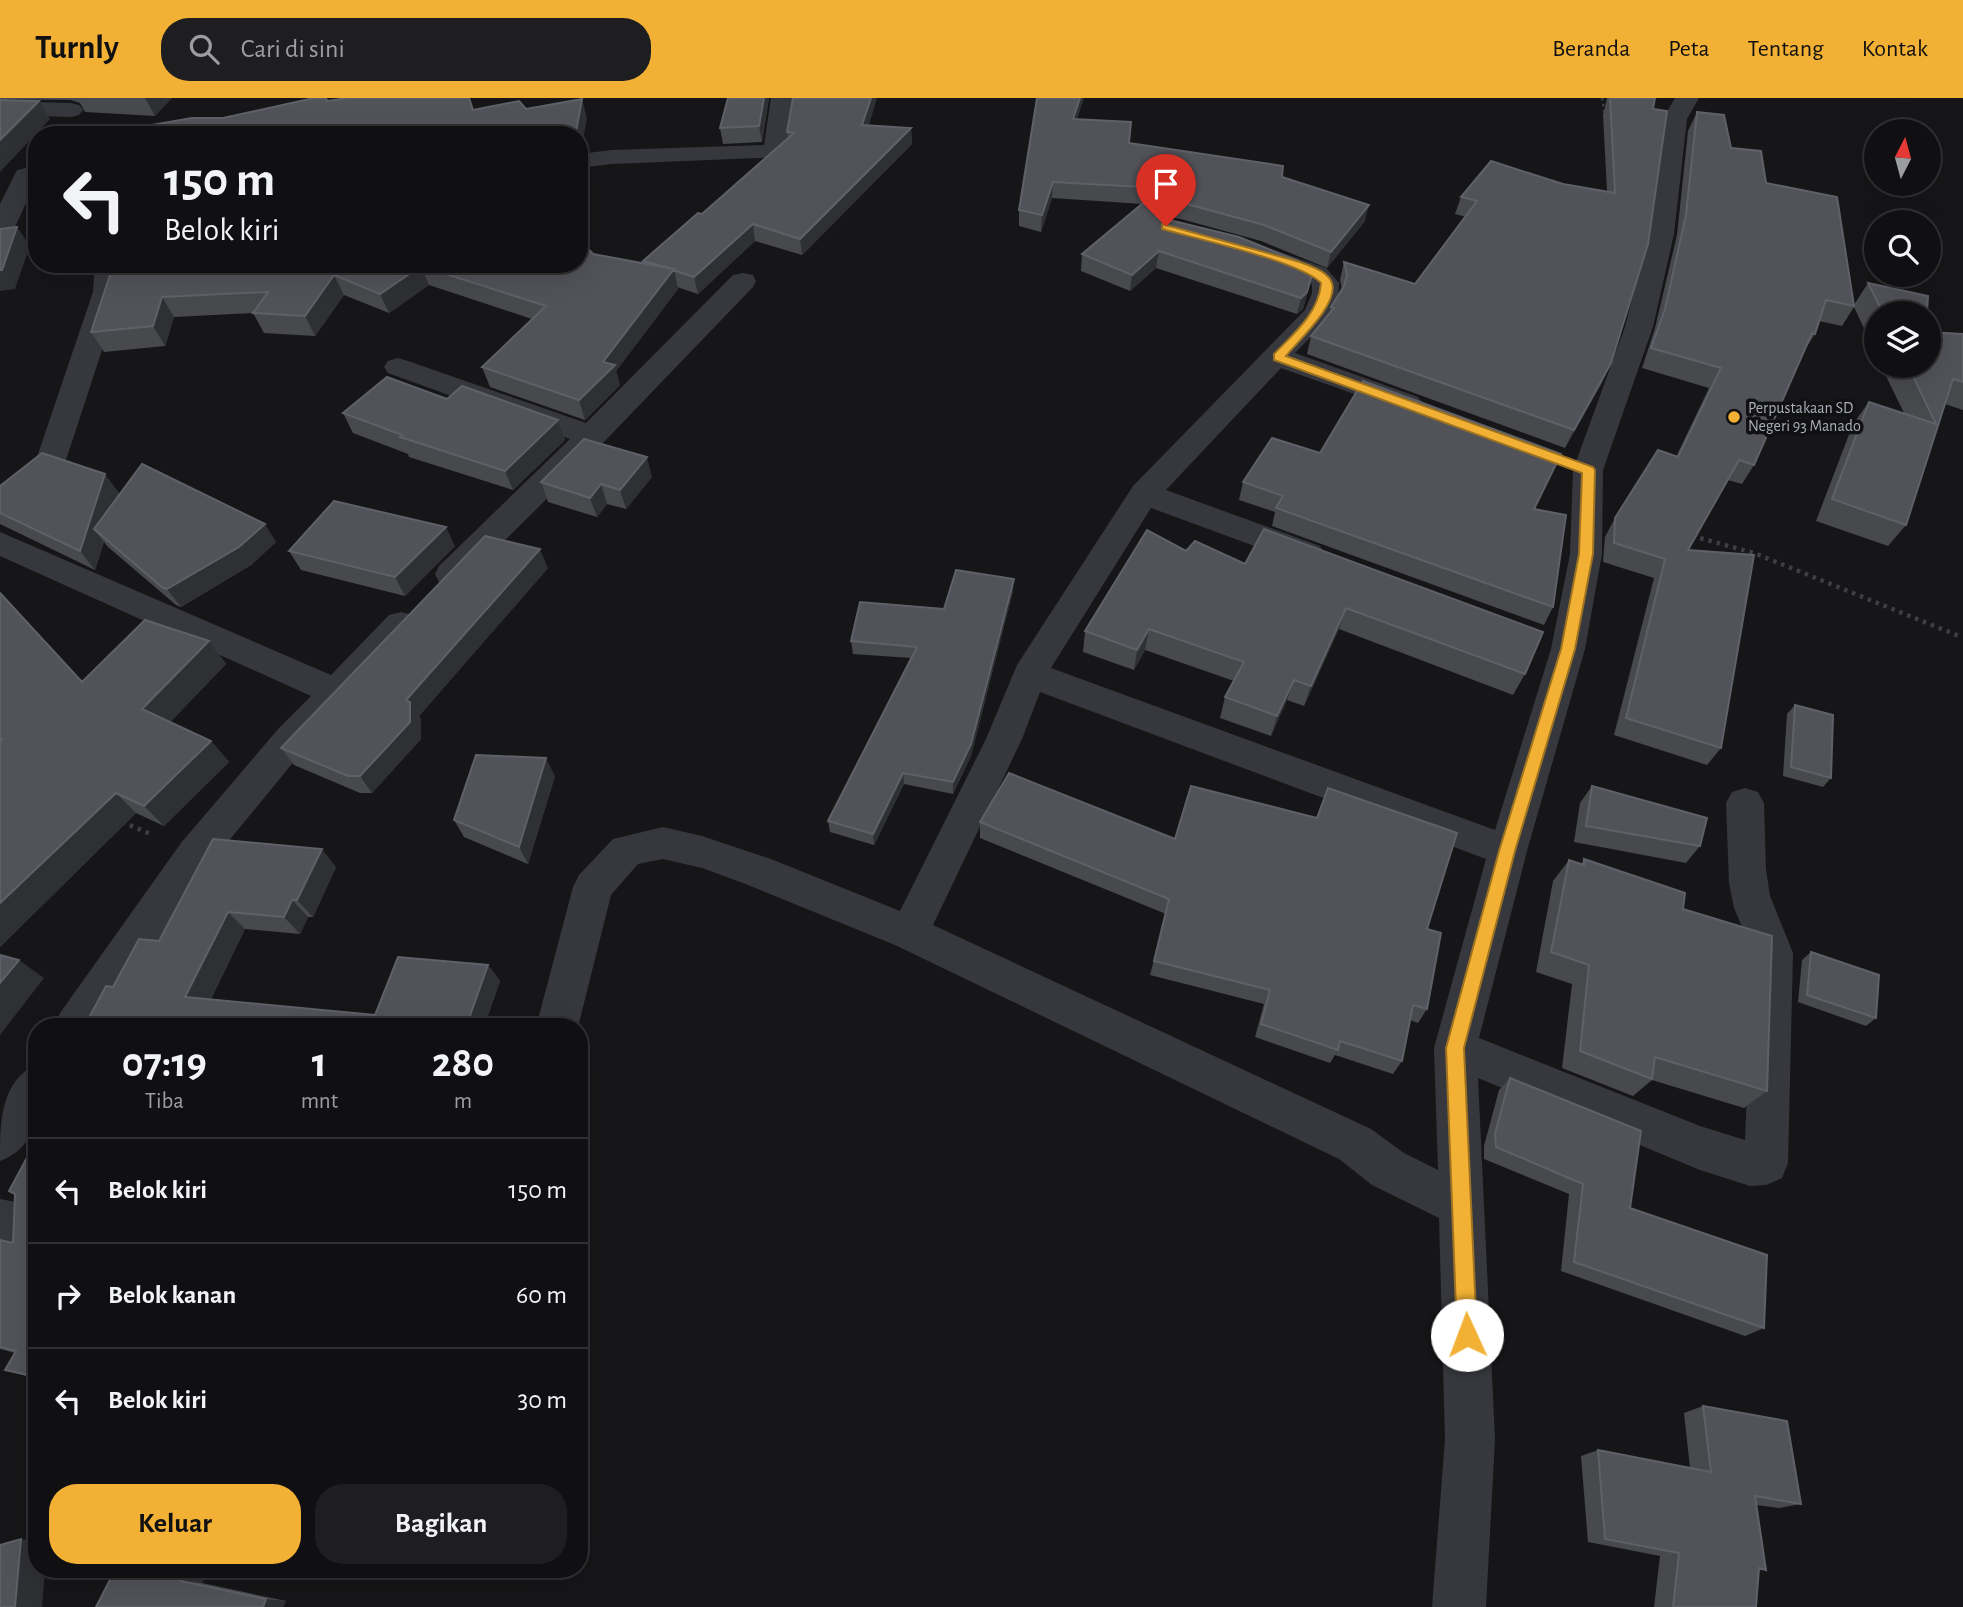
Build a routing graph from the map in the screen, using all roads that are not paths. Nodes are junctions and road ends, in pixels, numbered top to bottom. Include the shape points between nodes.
1 (783, 98) edge
2 (1686, 98) edge
3 (71, 104) edge
4 (0, 108) edge
5 (60, 126) edge
6 (588, 160) edge
7 (28, 182) edge
8 (9, 226) edge
9 (1244, 249) edge
10 (108, 273) edge
11 (743, 281) dead end
12 (1278, 357) junction
13 (398, 367) dead end
14 (1433, 414) edge
15 (592, 436) junction
16 (52, 457) edge
17 (1144, 494) junction
18 (0, 543) edge
19 (1337, 564) edge
20 (1029, 674) junction
21 (334, 691) junction
22 (1745, 803) dead end
23 (1507, 851) junction
24 (909, 933) junction
25 (81, 1018) edge
26 (559, 1018) edge
27 (1455, 1048) junction
28 (28, 1098) edge
29 (0, 1140) edge
30 (1462, 1205) junction
31 (0, 1222) edge
32 (28, 1227) edge
33 (1459, 1607) edge

1 - 6 street via 772,152
2 - 23 street via 1675,118 1661,234 1639,327 1575,466 1586,554 1555,644
3 - 4 street
3 - 5 street
7 - 8 street
9 - 12 street via 1296,264 1326,283 1318,313
10 - 16 street via 107,292
11 - 15 street
12 - 14 street
12 - 17 street
13 - 15 street
15 - 21 street
17 - 19 street
17 - 20 street
18 - 21 street
20 - 23 street
20 - 24 street via 1004,739
21 - 25 street via 195,854
22 - 27 street via 1749,888 1773,953 1766,1163 1751,1164 1700,1148
23 - 27 street
24 - 26 street via 702,852 663,843 627,850 593,887
24 - 30 street via 1355,1144 1388,1169
27 - 30 street
28 - 29 street
30 - 33 street via 1470,1438
31 - 32 street

